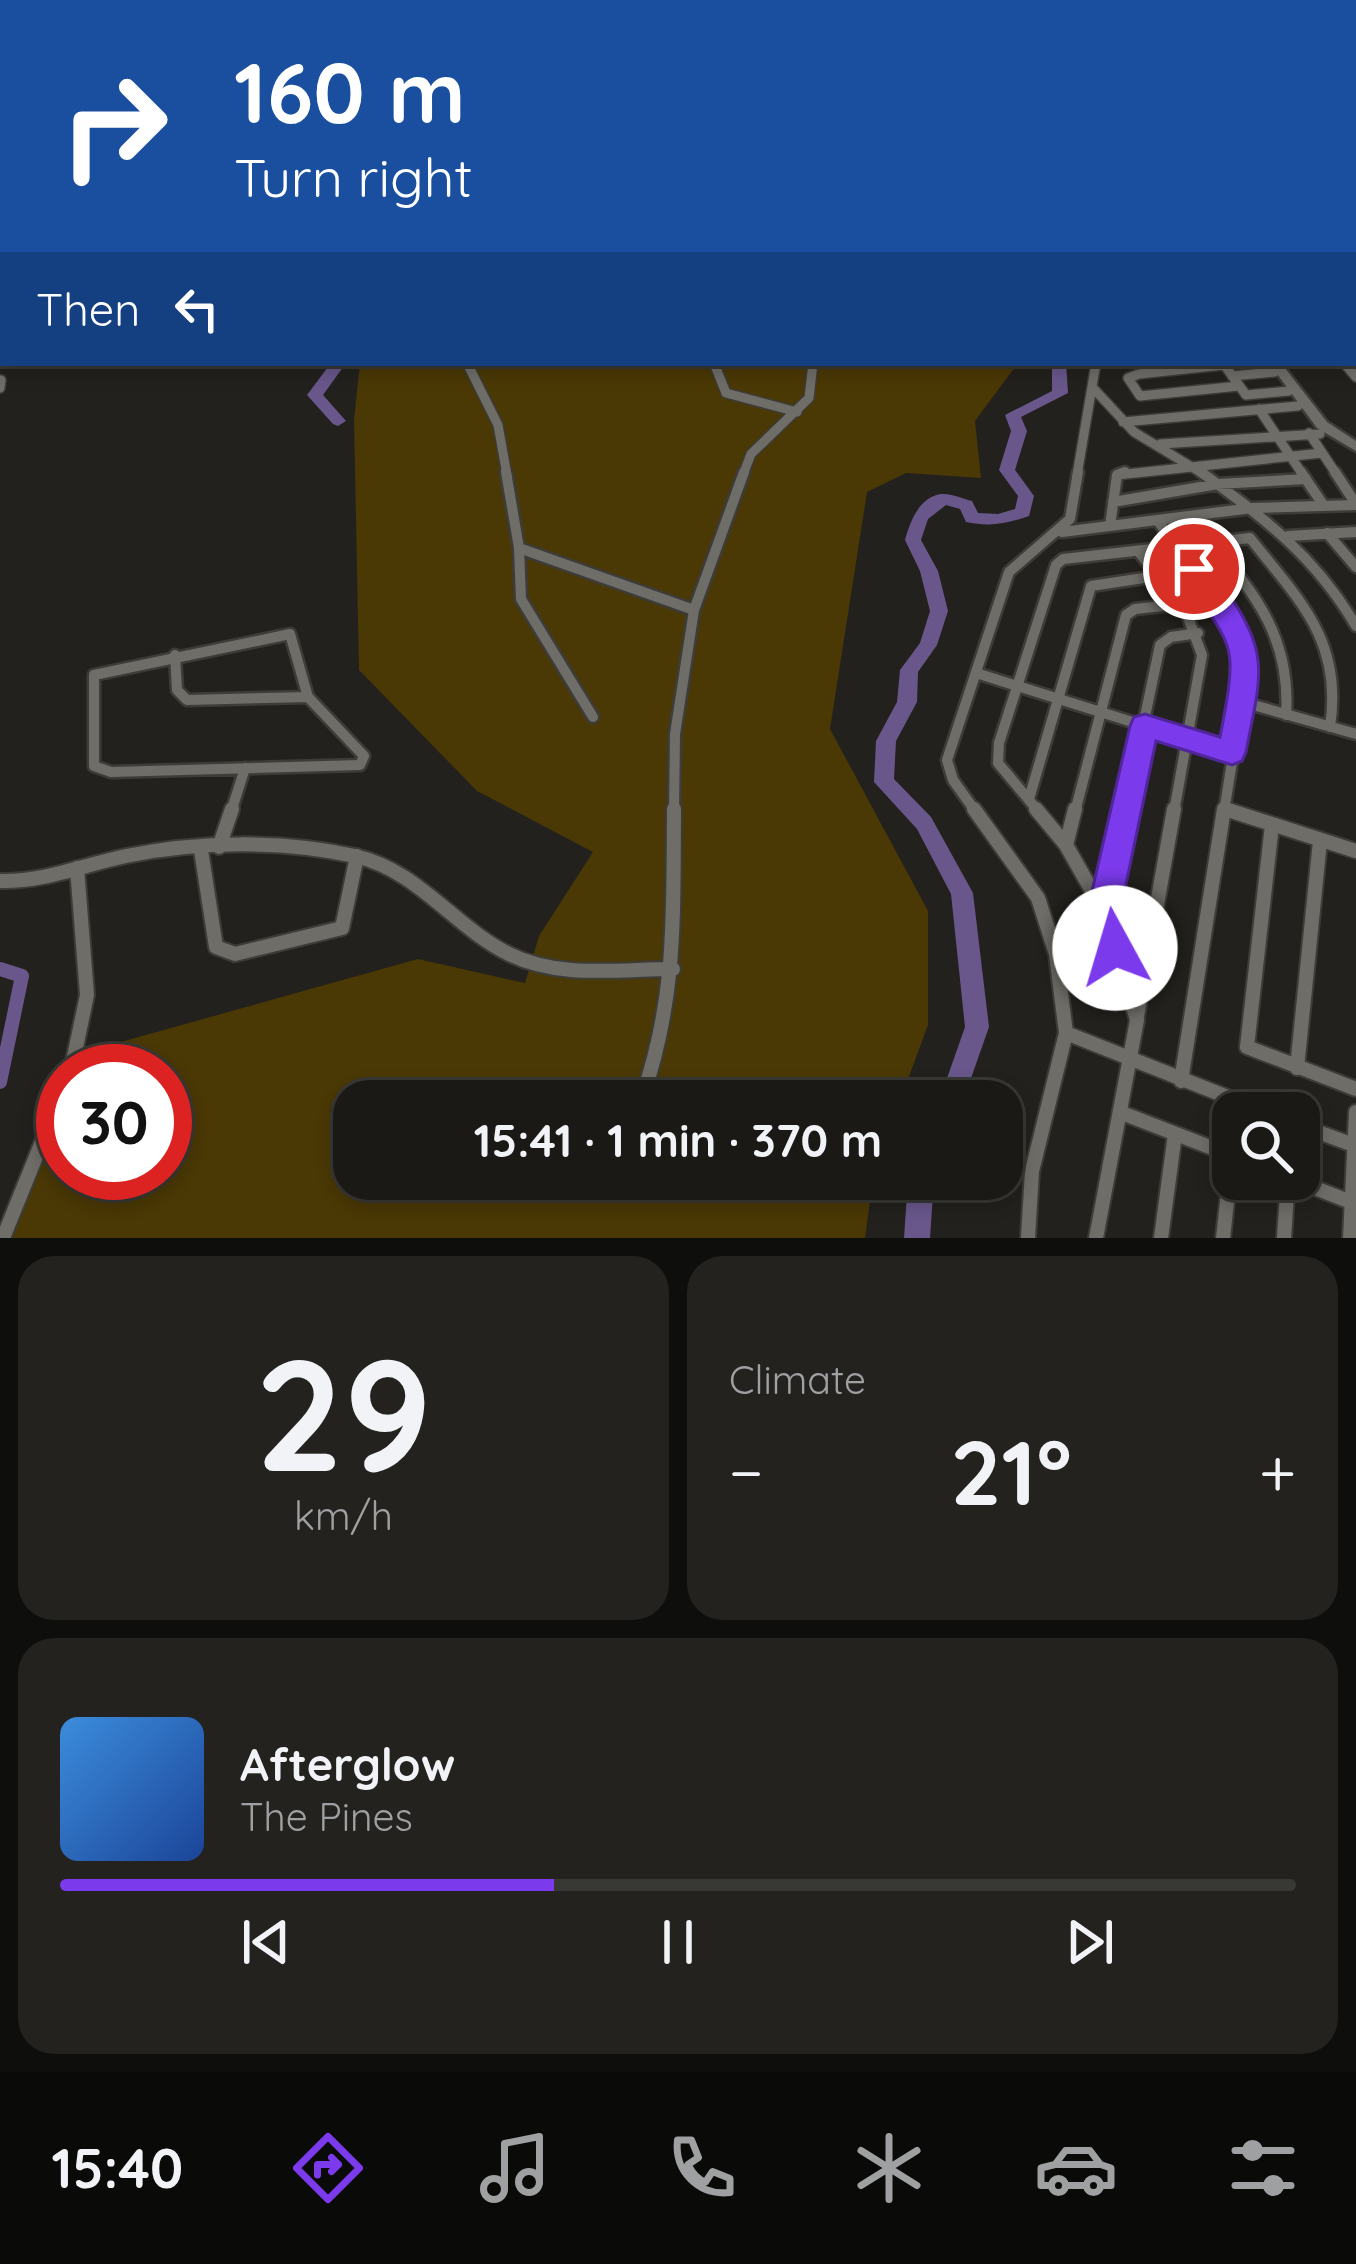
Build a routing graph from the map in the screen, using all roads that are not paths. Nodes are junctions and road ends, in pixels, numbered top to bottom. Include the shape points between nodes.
1 (468, 366) edge
2 (716, 366) edge
3 (813, 366) edge
4 (1096, 366) edge
5 (1134, 366) edge
6 (1206, 366) edge
7 (1224, 366) edge
8 (1275, 368) edge
9 (1139, 374) junction
10 (1239, 386) junction
11 (1094, 388) junction
12 (1288, 391) dead end
13 (1298, 406) dead end
14 (1259, 410) junction
15 (797, 412) junction
16 (1123, 422) junction
17 (1275, 433) junction
18 (1156, 444) junction
19 (1349, 444) edge
20 (1322, 453) junction
21 (1290, 455) junction
22 (1356, 460) edge
23 (1190, 464) junction
24 (1306, 478) junction
25 (1218, 484) junction
26 (1113, 502) junction
27 (1356, 504) edge
28 (1324, 506) junction
29 (1252, 508) junction
30 (1158, 520) junction
31 (1110, 526) junction
32 (1062, 532) junction
33 (1356, 532) edge
34 (1327, 533) junction
35 (1288, 536) junction
36 (1211, 542) junction
37 (1174, 547) junction
38 (519, 548) junction
39 (1138, 551) junction
40 (1356, 567) edge
41 (1157, 576) junction
42 (1181, 604) junction
43 (694, 610) junction
44 (1356, 626) edge
45 (1198, 633) junction
46 (175, 655) junction
47 (976, 673) junction
48 (1016, 685) junction
49 (308, 697) junction
50 (1060, 699) junction
51 (1239, 701) junction
52 (1100, 712) junction
53 (1286, 715) junction
54 (593, 717) dead end
55 (1145, 726) junction
56 (1330, 727) junction
57 (1356, 734) edge
58 (1187, 739) junction
59 (1232, 752) junction
60 (364, 756) junction
61 (375, 767) dead end
62 (244, 768) junction
63 (1029, 799) junction
64 (1225, 809) junction
65 (1272, 825) junction
66 (1320, 841) junction
67 (1066, 845) junction
68 (219, 847) junction
69 (201, 850) junction
70 (1356, 850) edge
71 (357, 856) junction
72 (77, 868) junction
73 (0, 881) edge
74 (1104, 913) junction
75 (673, 969) junction
76 (1137, 1019) junction
77 (1066, 1033) junction
78 (77, 1044) edge
79 (1127, 1057) junction
80 (1297, 1068) junction
81 (648, 1080) edge
82 (1181, 1081) junction
83 (1356, 1089) edge
84 (1212, 1092) edge
85 (1356, 1112) edge
86 (1122, 1113) junction
87 (1320, 1132) edge
88 (1175, 1134) junction
89 (1355, 1145) edge
90 (1212, 1148) edge
91 (36, 1157) edge
92 (1320, 1190) edge
93 (1228, 1200) edge
94 (1288, 1200) edge
95 (1353, 1203) edge
96 (3, 1238) edge
97 (1028, 1238) edge
98 (1096, 1238) edge
99 (1161, 1238) edge
100 (1223, 1238) edge
101 (1284, 1238) edge
102 (1350, 1238) edge

1 - 38 street via 498,425
2 - 15 street via 725,393
3 - 15 street via 809,398
4 - 11 street
5 - 9 street
6 - 9 street
7 - 10 street
8 - 10 street
8 - 19 main road via 1322,425
9 - 10 street via 1128,378 1140,396
10 - 12 street
11 - 16 street
11 - 32 street
13 - 14 street
14 - 16 street
14 - 17 street
15 - 43 street via 751,454
16 - 18 street
17 - 18 street
17 - 20 street via 1314,433
17 - 21 street
18 - 23 street
19 - 22 main road
20 - 21 street
20 - 27 street
21 - 23 street
21 - 24 street
23 - 25 street
23 - 26 street via 1117,475
24 - 25 street
24 - 28 street
25 - 26 street
25 - 29 street
26 - 31 street
27 - 28 street
28 - 29 street
29 - 30 street
29 - 35 street
30 - 31 street
30 - 37 street
31 - 32 street
32 - 47 street via 1029,549 1009,572
33 - 34 street
34 - 35 street
34 - 40 street
35 - 44 street
36 - 37 street
36 - 53 street via 1282,640
36 - 56 street via 1250,538 1316,626 1335,681
37 - 39 street
37 - 51 street via 1245,647
38 - 43 street
38 - 54 street via 521,599
39 - 41 street
39 - 48 street via 1056,566
41 - 42 street
41 - 50 street via 1091,586
42 - 45 street
42 - 52 street via 1126,615
43 - 75 street via 675,734
45 - 55 street via 1160,645
45 - 58 street via 1202,655
46 - 49 street via 177,690 187,700
46 - 49 street via 290,634
46 - 62 street via 94,675 94,766
47 - 48 street
47 - 77 street via 947,760 1038,898 1056,954
48 - 50 street
48 - 63 street via 998,763
49 - 60 street
50 - 52 street
50 - 63 street
51 - 53 street
51 - 59 street
52 - 55 street
52 - 67 street
53 - 56 street
55 - 58 street
55 - 74 street
56 - 57 street
58 - 59 street
58 - 76 street
59 - 64 street
60 - 61 street
60 - 62 street via 360,765
62 - 68 street
63 - 67 street
64 - 65 street
64 - 82 street
65 - 66 street
65 - 80 street via 1247,1043
66 - 70 street
66 - 80 street
67 - 74 street
68 - 69 street
68 - 71 street
69 - 71 street via 215,946 235,954 342,928
69 - 72 street via 131,854
71 - 75 street via 408,878 488,940 533,963
72 - 73 street
72 - 78 street via 90,954
74 - 76 street
75 - 81 street
76 - 79 street
77 - 79 street
77 - 97 street via 1032,1172
79 - 82 street
79 - 86 street
80 - 83 street
82 - 84 street
85 - 89 street
86 - 88 street
86 - 98 street
87 - 89 street
88 - 90 street
88 - 99 street
89 - 95 street
91 - 96 street
92 - 95 street
93 - 100 street
94 - 101 street
95 - 102 street

